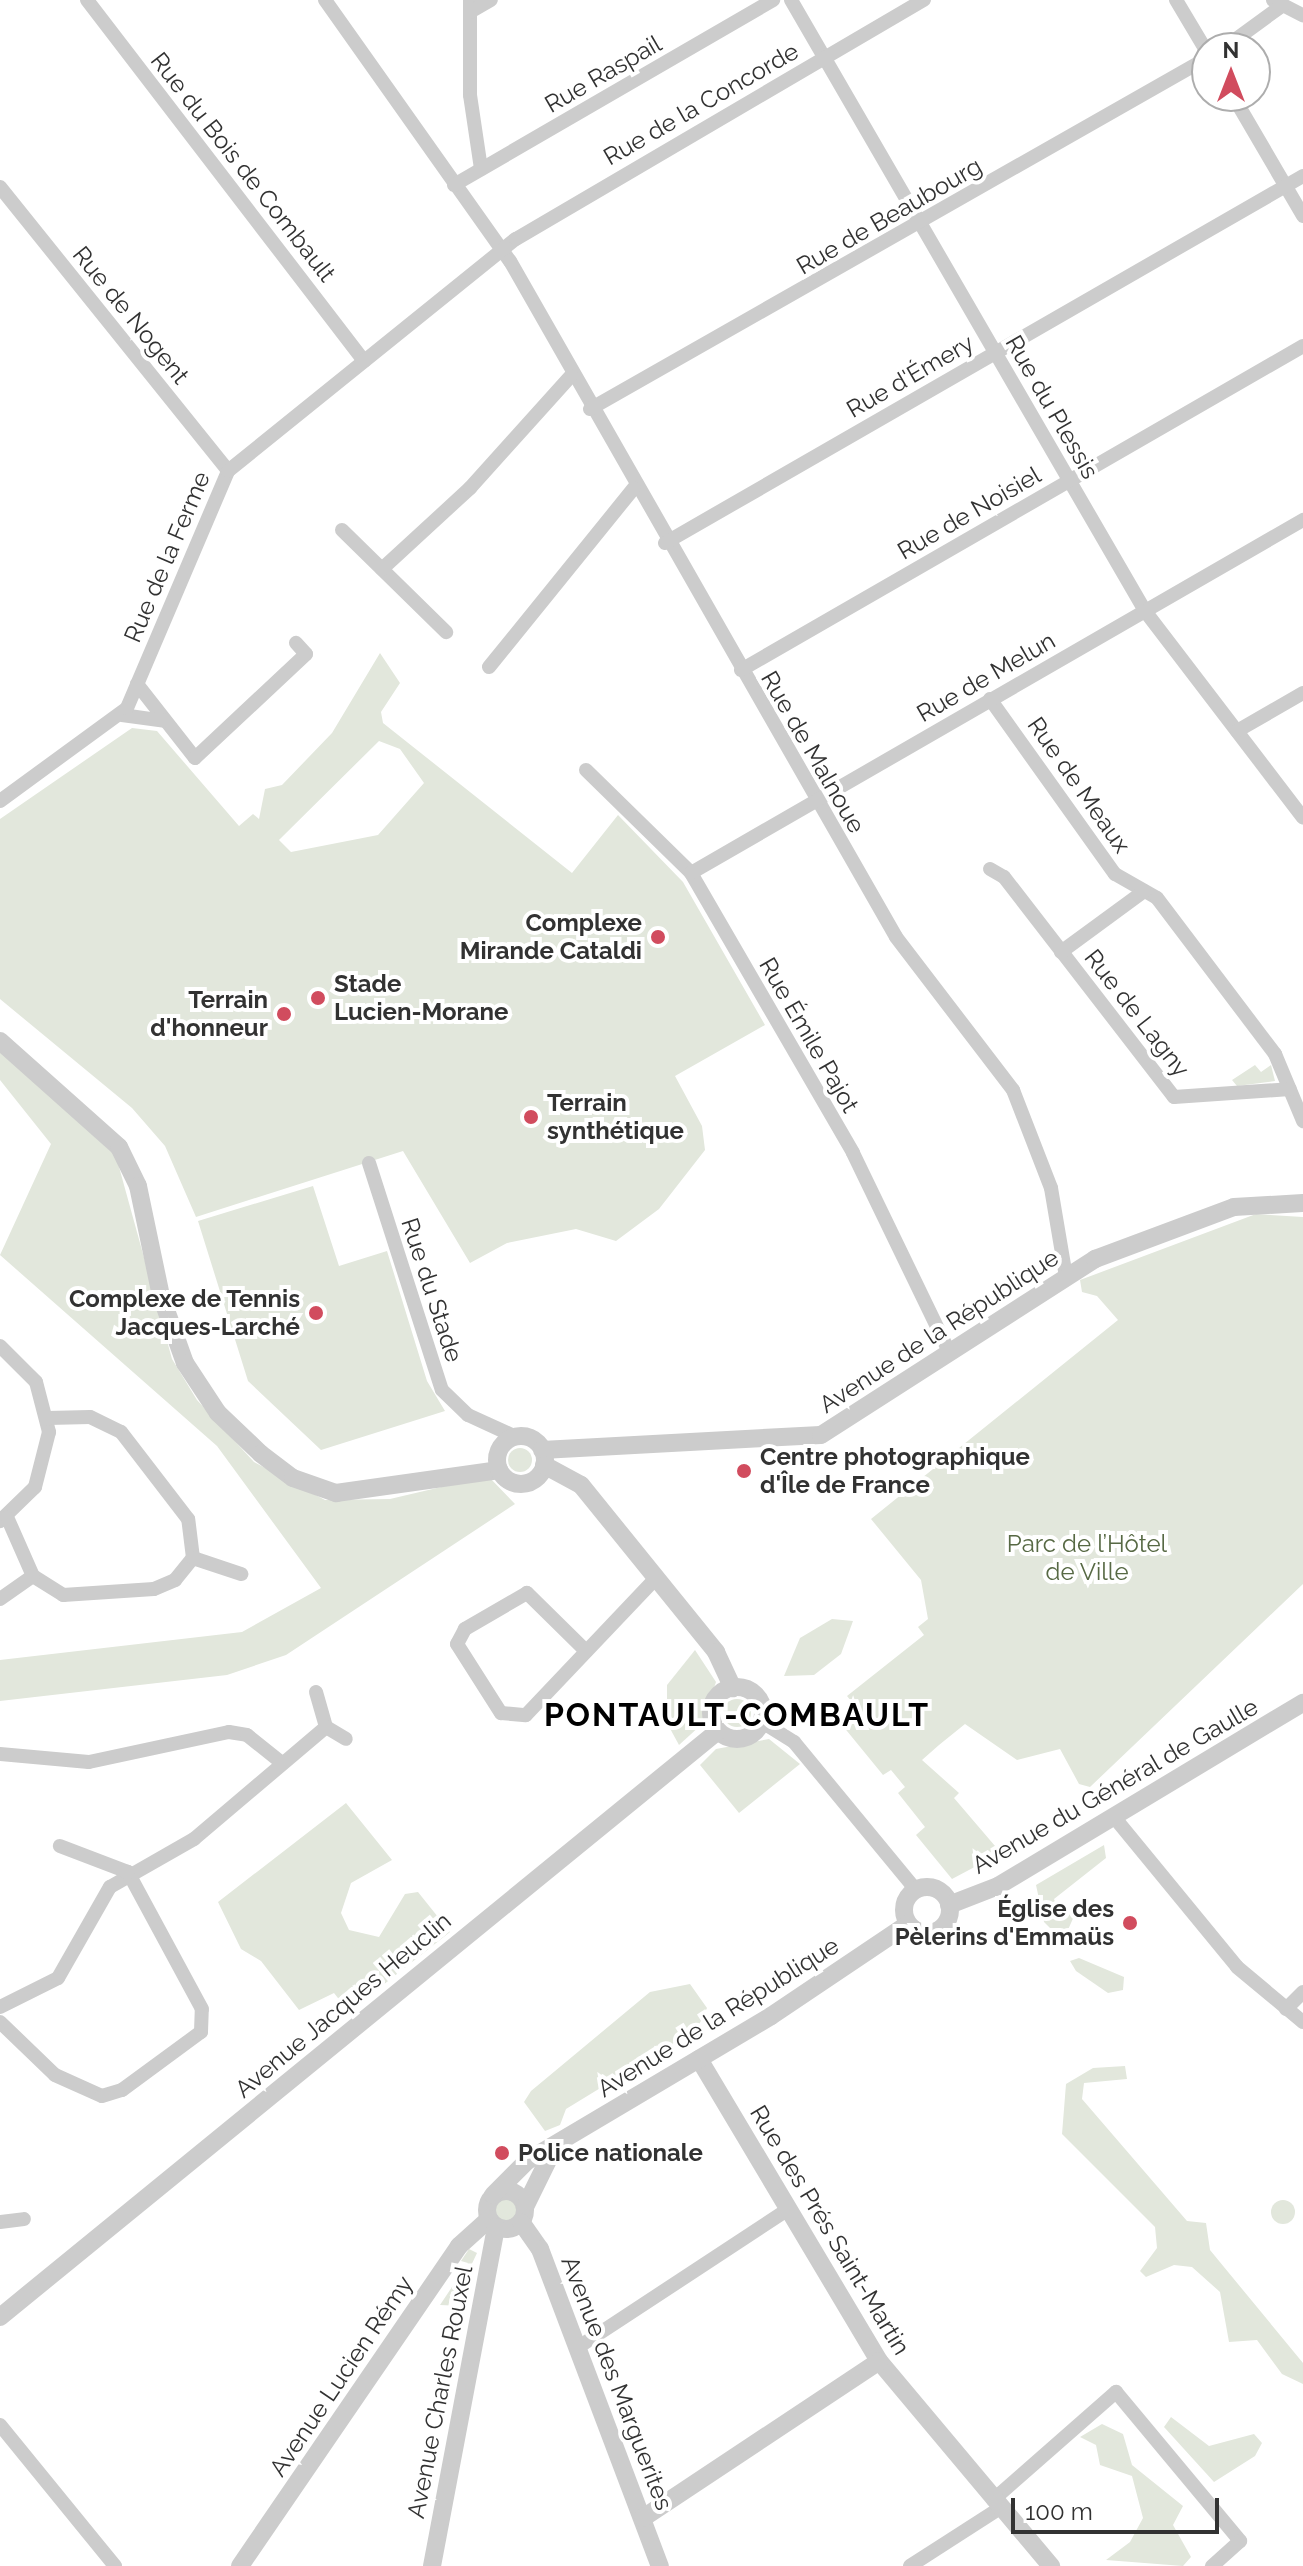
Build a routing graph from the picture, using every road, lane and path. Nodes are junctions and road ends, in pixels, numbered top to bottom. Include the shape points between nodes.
1 (87, 0) edge
2 (325, 0) edge
3 (491, 0) edge
4 (773, 0) edge
5 (791, 0) edge
6 (924, 0) edge
7 (1176, 0) edge
8 (1278, 3) edge
9 (470, 6) edge
10 (1303, 15) edge
11 (1194, 32) edge
12 (1243, 32) edge
13 (823, 58) junction
14 (1191, 64) edge
15 (1242, 112) edge
16 (481, 169) junction
17 (1303, 176) edge
18 (454, 185) junction
19 (1286, 186) junction
20 (0, 187) edge
21 (1303, 216) edge
22 (921, 224) junction
23 (502, 250) junction
24 (1303, 346) edge
25 (995, 352) junction
26 (364, 361) junction
27 (571, 376) junction
28 (590, 409) junction
29 (228, 471) junction
30 (1069, 481) junction
31 (634, 488) junction
32 (1303, 520) edge
33 (342, 530) dead end
34 (665, 543) junction
35 (382, 569) junction
36 (1145, 611) junction
37 (446, 632) dead end
38 (296, 643) dead end
39 (489, 667) dead end
40 (741, 670) junction
41 (137, 684) junction
42 (1303, 693) edge
43 (990, 699) junction
44 (122, 715) junction
45 (165, 721) junction
46 (1237, 731) junction
47 (586, 770) dead end
48 (0, 801) edge
49 (817, 803) junction
50 (1303, 818) edge
51 (990, 869) dead end
52 (691, 873) junction
53 (1144, 891) junction
54 (1061, 952) junction
55 (0, 1030) edge
56 (0, 1041) edge
57 (1290, 1089) junction
58 (1303, 1121) edge
59 (369, 1163) dead end
60 (1303, 1203) edge
61 (1066, 1277) junction
62 (0, 1346) edge
63 (950, 1354) junction
64 (48, 1418) junction
65 (516, 1437) junction
66 (543, 1458) junction
67 (498, 1462) junction
68 (4, 1519) edge
69 (193, 1558) junction
70 (241, 1574) dead end
71 (33, 1576) junction
72 (655, 1579) junction
73 (0, 1599) edge
74 (586, 1651) junction
75 (733, 1688) junction
76 (316, 1692) dead end
77 (1303, 1703) edge
78 (762, 1722) junction
79 (326, 1727) junction
80 (718, 1731) junction
81 (346, 1739) dead end
82 (0, 1754) edge
83 (282, 1763) junction
84 (1114, 1817) junction
85 (60, 1846) dead end
86 (128, 1872) junction
87 (916, 1890) junction
88 (949, 1905) junction
89 (908, 1924) junction
90 (1303, 1992) edge
91 (0, 2007) edge
92 (1286, 2009) junction
93 (0, 2022) edge
94 (1303, 2022) edge
95 (699, 2059) junction
96 (553, 2150) junction
97 (493, 2195) junction
98 (787, 2210) junction
99 (523, 2215) junction
100 (24, 2219) dead end
101 (0, 2222) edge
102 (492, 2223) junction
103 (0, 2317) edge
104 (577, 2348) junction
105 (879, 2361) junction
106 (0, 2425) edge
107 (996, 2504) junction
108 (643, 2518) junction
109 (115, 2566) edge
110 (240, 2566) edge
111 (432, 2566) edge
112 (660, 2566) edge
113 (910, 2566) edge
114 (1051, 2566) edge
115 (1212, 2566) edge

1 - 26 street, Rue du Bois de Combault
2 - 18 street
3 - 9 street
4 - 16 street, Rue Raspail
5 - 13 street, Rue du Plessis
6 - 13 street, Rue de la Concorde
7 - 11 street
8 - 10 street
8 - 12 street
9 - 16 street via 470,95
13 - 22 street, Rue du Plessis
13 - 23 street, Rue de la Concorde
14 - 22 street, Rue de Beaubourg
15 - 19 street
16 - 18 street, Rue Raspail
17 - 19 street, Rue d'Émery
18 - 23 street
19 - 21 street
19 - 25 street, Rue d'Émery
20 - 29 street, Rue de Nogent
22 - 25 street, Rue du Plessis
22 - 28 street, Rue de Beaubourg
23 - 26 street, Rue de la Ferme
23 - 27 street, Rue de Malnoue
24 - 30 street, Rue de Noisiel
25 - 30 street, Rue du Plessis
25 - 34 street, Rue d'Émery
26 - 29 street, Rue de la Ferme
27 - 28 street, Rue de Malnoue
27 - 35 street via 470,488
28 - 31 street, Rue de Malnoue
29 - 41 street, Rue de la Ferme
30 - 36 street, Rue du Plessis
30 - 40 street, Rue de Noisiel
31 - 34 street, Rue de Malnoue
31 - 39 street
32 - 36 street, Rue de Melun
33 - 35 street
34 - 40 street, Rue de Malnoue
35 - 37 street
36 - 43 street, Rue de Melun
36 - 46 street, Rue du Plessis
38 - 45 street via 306,654 195,758
40 - 49 street, Rue de Malnoue
41 - 44 street, Rue de la Ferme
41 - 45 street
42 - 46 street
43 - 49 street, Rue de Melun
43 - 53 street, Rue de Meaux via 1115,874
44 - 45 street
44 - 48 street, Rue de la Ferme
46 - 50 street, Rue du Plessis
47 - 52 street, Rue Émile Pajot
49 - 52 street, Rue de Melun
49 - 61 street, Rue de Malnoue via 920,972 1013,1090 1051,1188
51 - 54 street, Rue de Lagny via 1004,877
52 - 63 street, Rue Émile Pajot via 853,1153
53 - 54 street
53 - 57 street, Rue de Meaux via 1157,898 1275,1054
54 - 57 street, Rue de Lagny via 1174,1097
55 - 67 street via 130,1146 150,1193 185,1343 215,1394 265,1445 309,1475 340,1483
56 - 67 street via 119,1147 138,1186 161,1296 185,1363 218,1413 261,1454 293,1478 336,1493
57 - 58 street, Rue de Meaux
59 - 65 street, Rue du Stade via 442,1390 468,1415
60 - 61 street, Avenue de la République via 1234,1207
61 - 63 street, Avenue de la République
62 - 64 street via 36,1382
63 - 66 street, Avenue de la République via 815,1437
64 - 68 street via 41,1474
64 - 69 street via 90,1417 121,1432 188,1519
65 - 66 street
65 - 67 street
66 - 67 street via 525,1484
66 - 72 street via 581,1485
68 - 71 street
69 - 70 street
69 - 71 street via 165,1586 125,1593 73,1597
71 - 73 street
72 - 74 street
72 - 75 street via 716,1652
74 - 74 street via 527,1593 465,1629 457,1644 501,1713 517,1718
75 - 78 street via 759,1699
75 - 80 street via 712,1709
76 - 79 street
77 - 84 street, Avenue du Général de Gaulle
78 - 80 street via 742,1739
78 - 87 street via 794,1742
79 - 81 street
79 - 83 street
80 - 103 street, Avenue Jacques Heuclin
82 - 83 street via 89,1762 229,1732 247,1735
83 - 86 street via 194,1839
84 - 88 street, Avenue du Général de Gaulle via 998,1886
84 - 92 street via 1201,1928
85 - 86 street
86 - 91 street via 95,1906 58,1978
86 - 93 street via 202,2009 195,2040 102,2096 55,2075
87 - 88 street via 936,1890
87 - 89 street via 904,1909
88 - 89 street via 939,1929 919,1932
89 - 95 street, Avenue de la République
90 - 92 street
92 - 94 street
95 - 96 street, Avenue de la République
95 - 98 street, Rue des Prés Saint-Martin
96 - 97 street, Avenue de la République via 527,2161
96 - 99 street
97 - 99 street via 515,2193
97 - 102 street, Avenue Charles Rouxel
98 - 104 street
98 - 105 street, Rue des Prés Saint-Martin
99 - 102 street
99 - 104 street, Avenue des Marguerites
100 - 101 street
102 - 110 street, Avenue Lucien Rémy via 459,2246
102 - 111 street, Avenue Charles Rouxel
104 - 108 street, Avenue des Marguerites
105 - 107 street, Rue des Prés Saint-Martin
105 - 108 street
106 - 109 street
107 - 113 street
107 - 114 street, Rue des Prés Saint-Martin
107 - 115 street via 1116,2392 1240,2541
108 - 112 street, Avenue des Marguerites

